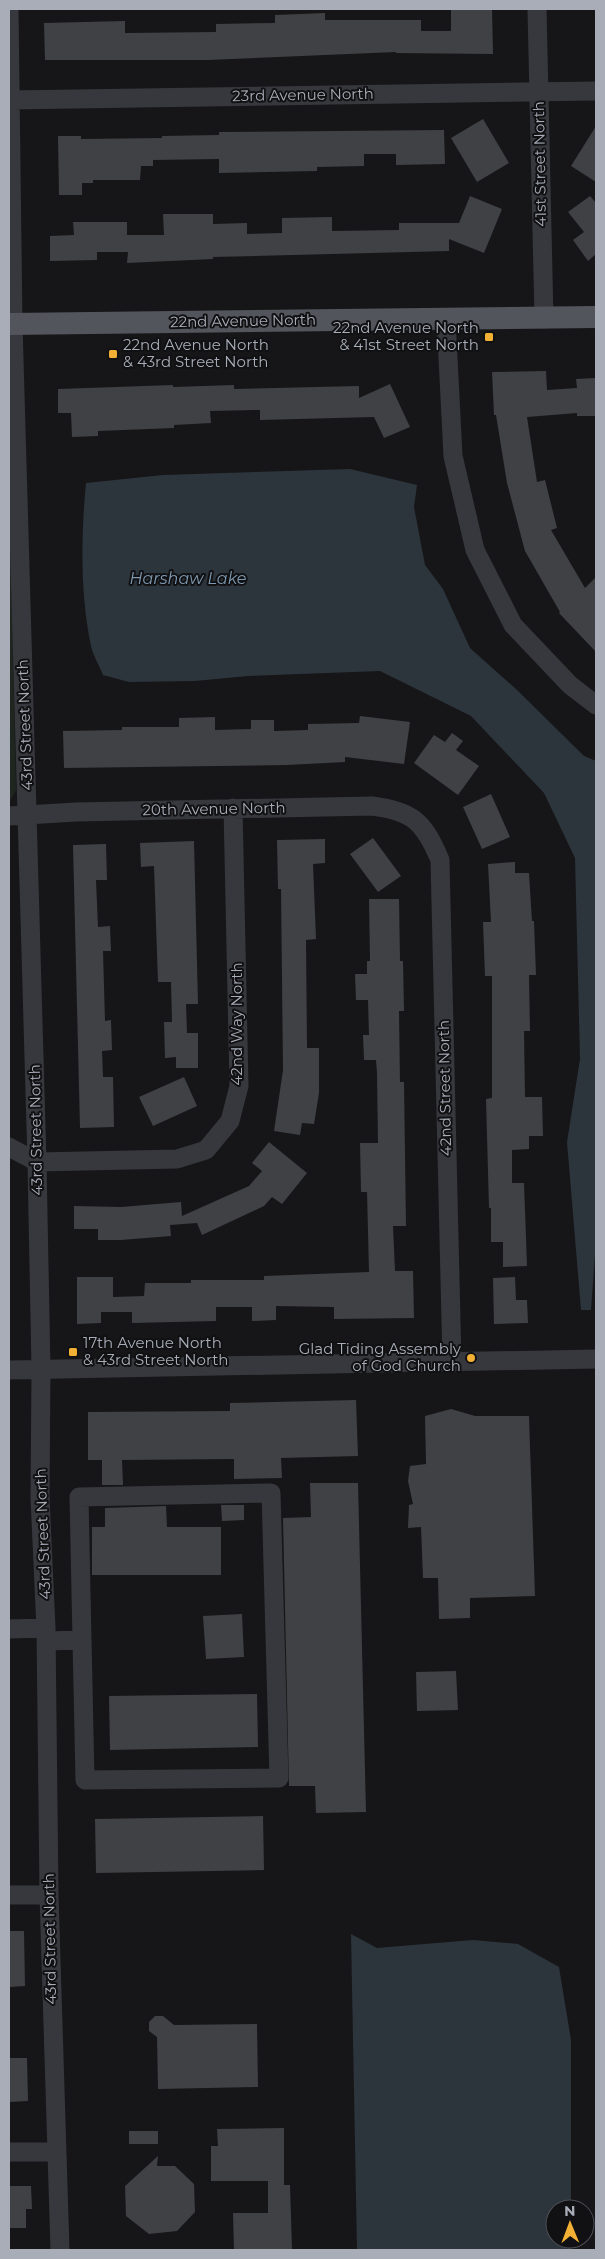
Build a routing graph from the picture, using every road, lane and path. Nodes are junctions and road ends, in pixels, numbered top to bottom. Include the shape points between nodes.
1 (9, 9) edge
2 (537, 9) edge
3 (596, 91) edge
4 (539, 92) junction
5 (9, 100) edge
6 (596, 317) edge
7 (544, 319) junction
8 (446, 320) junction
9 (11, 324) edge
10 (596, 705) edge
11 (233, 808) junction
12 (28, 814) junction
13 (9, 816) edge
14 (415, 821) joint
15 (9, 1147) edge
16 (38, 1162) junction
17 (596, 1359) edge
18 (452, 1363) junction
19 (41, 1369) junction
20 (9, 1370) edge
21 (9, 1629) edge
22 (46, 1634) junction
23 (82, 1640) junction
24 (9, 1895) edge
25 (49, 1895) junction
26 (9, 2152) edge
27 (55, 2152) junction
28 (60, 2250) edge

1 - 5 street, 43rd Street North
2 - 4 street, 41st Street North
3 - 4 street, 23rd Avenue North
4 - 5 street, 23rd Avenue North
4 - 7 street, 41st Street North
5 - 9 street, 43rd Street North
6 - 7 main road, 22nd Avenue North
7 - 8 main road, 22nd Avenue North
8 - 9 main road, 22nd Avenue North
8 - 10 street via 453,456 475,550 513,625 570,685
9 - 12 street, 43rd Street North
11 - 12 street, 20th Avenue North
11 - 14 street, 20th Avenue North via 372,806 398,809
11 - 16 street, 42nd Way North via 239,1086 230,1121 206,1150 177,1159
12 - 13 street, 20th Avenue North
12 - 16 street, 43rd Street North
14 - 18 street, 42nd Street North via 430,837 440,860
15 - 16 street
16 - 19 street, 43rd Street North
17 - 18 street
18 - 19 street
19 - 20 street
19 - 22 street, 43rd Street North via 40,1498
21 - 22 street
22 - 23 street
22 - 25 street, 43rd Street North
23 - 23 street via 79,1497 271,1493 279,1778 85,1780
24 - 25 street
25 - 27 street, 43rd Street North
26 - 27 street
27 - 28 street, 43rd Street North

